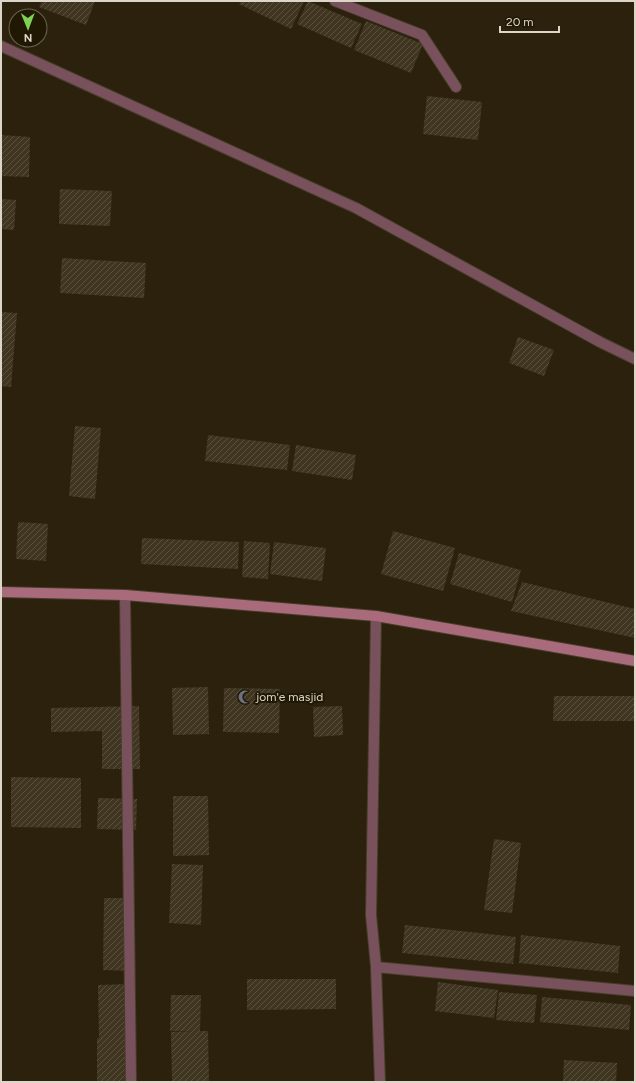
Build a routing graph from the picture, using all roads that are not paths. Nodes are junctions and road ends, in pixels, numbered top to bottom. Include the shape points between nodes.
1 (335, 1) edge
2 (1, 46) edge
3 (456, 87) dead end
4 (635, 359) edge
5 (1, 592) edge
6 (125, 594) junction
7 (376, 616) junction
8 (635, 661) edge
9 (376, 967) junction
10 (635, 991) edge
11 (131, 1082) edge
12 (380, 1082) edge

1 - 3 street via 422,35
2 - 4 street via 356,208
5 - 6 street
6 - 7 street
6 - 11 street
7 - 8 street
7 - 9 street via 371,914
9 - 10 street
9 - 12 street

